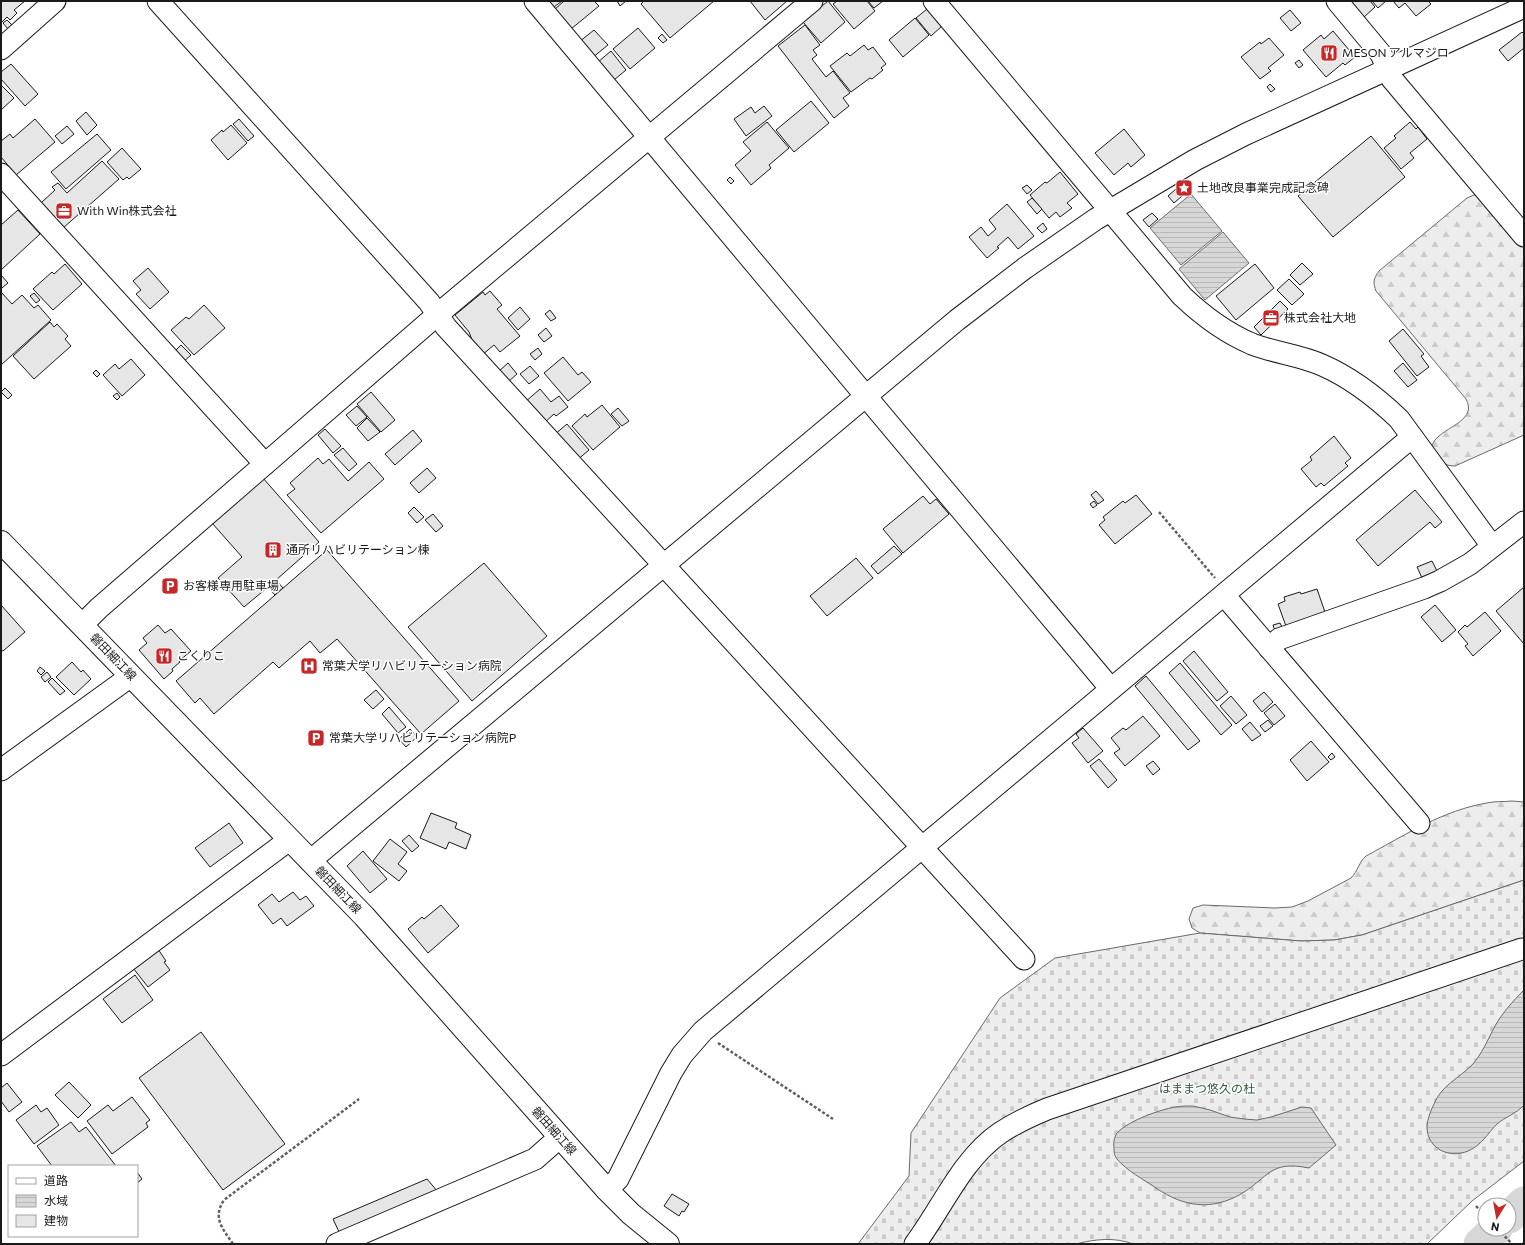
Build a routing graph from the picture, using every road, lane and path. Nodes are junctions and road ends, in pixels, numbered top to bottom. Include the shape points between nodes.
1 (55, 1) edge
2 (158, 1) edge
3 (535, 1) edge
4 (812, 1) edge
5 (934, 1) edge
6 (1337, 1) edge
7 (1524, 7) edge
8 (4, 41) edge
9 (1388, 69) junction
10 (649, 137) junction
11 (1, 174) edge
12 (1110, 210) junction
13 (1524, 236) edge
14 (437, 314) junction
15 (866, 396) junction
16 (1412, 437) junction
17 (265, 464) junction
18 (1159, 512) dead end
19 (1524, 522) edge
20 (1, 542) edge
21 (1492, 546) junction
22 (664, 565) junction
23 (1225, 593) junction
24 (82, 625) junction
25 (1269, 648) junction
26 (131, 676) junction
27 (1111, 689) junction
28 (1, 770) edge
29 (1419, 823) dead end
30 (289, 840) junction
31 (922, 847) junction
32 (310, 861) junction
33 (1522, 949) dead end
34 (1024, 959) dead end
35 (703, 1031) junction
36 (2, 1052) edge
37 (359, 1099) dead end
38 (833, 1120) dead end
39 (560, 1137) junction
40 (607, 1190) junction
41 (233, 1244) edge
42 (337, 1244) edge
43 (668, 1244) edge
44 (915, 1244) edge

1 - 8 street
2 - 14 street via 429,302
3 - 10 street
4 - 10 street
5 - 12 street
6 - 9 street via 1381,54
7 - 9 street
9 - 12 street via 1220,147
9 - 13 street via 1392,79
10 - 14 street
10 - 15 street
11 - 17 street
12 - 15 street via 1002,285
12 - 16 street via 1197,311 1253,344 1299,356 1343,375 1382,403 1399,419
14 - 17 street
14 - 22 street via 446,327
15 - 22 street
15 - 27 street
16 - 21 street
16 - 23 street
17 - 24 street
18 - 23 path
19 - 21 street
20 - 24 main road, 磐田細江線
21 - 25 street via 1470,564 1440,581 1279,639
22 - 31 street
22 - 32 street
23 - 25 street
23 - 27 street
24 - 26 main road, 磐田細江線
25 - 29 street
26 - 28 street
26 - 30 main road, 磐田細江線
27 - 31 street
30 - 32 main road, 磐田細江線
30 - 36 street
31 - 34 street
31 - 35 street
32 - 39 main road, 磐田細江線 via 364,916
33 - 44 street via 1022,1119 999,1133 979,1151
35 - 38 path
35 - 40 street via 682,1055 671,1073 618,1179
37 - 41 path via 224,1200 219,1207 218,1215
39 - 40 main road, 磐田細江線
39 - 42 street via 535,1159
40 - 43 main road, 磐田細江線 via 631,1214

